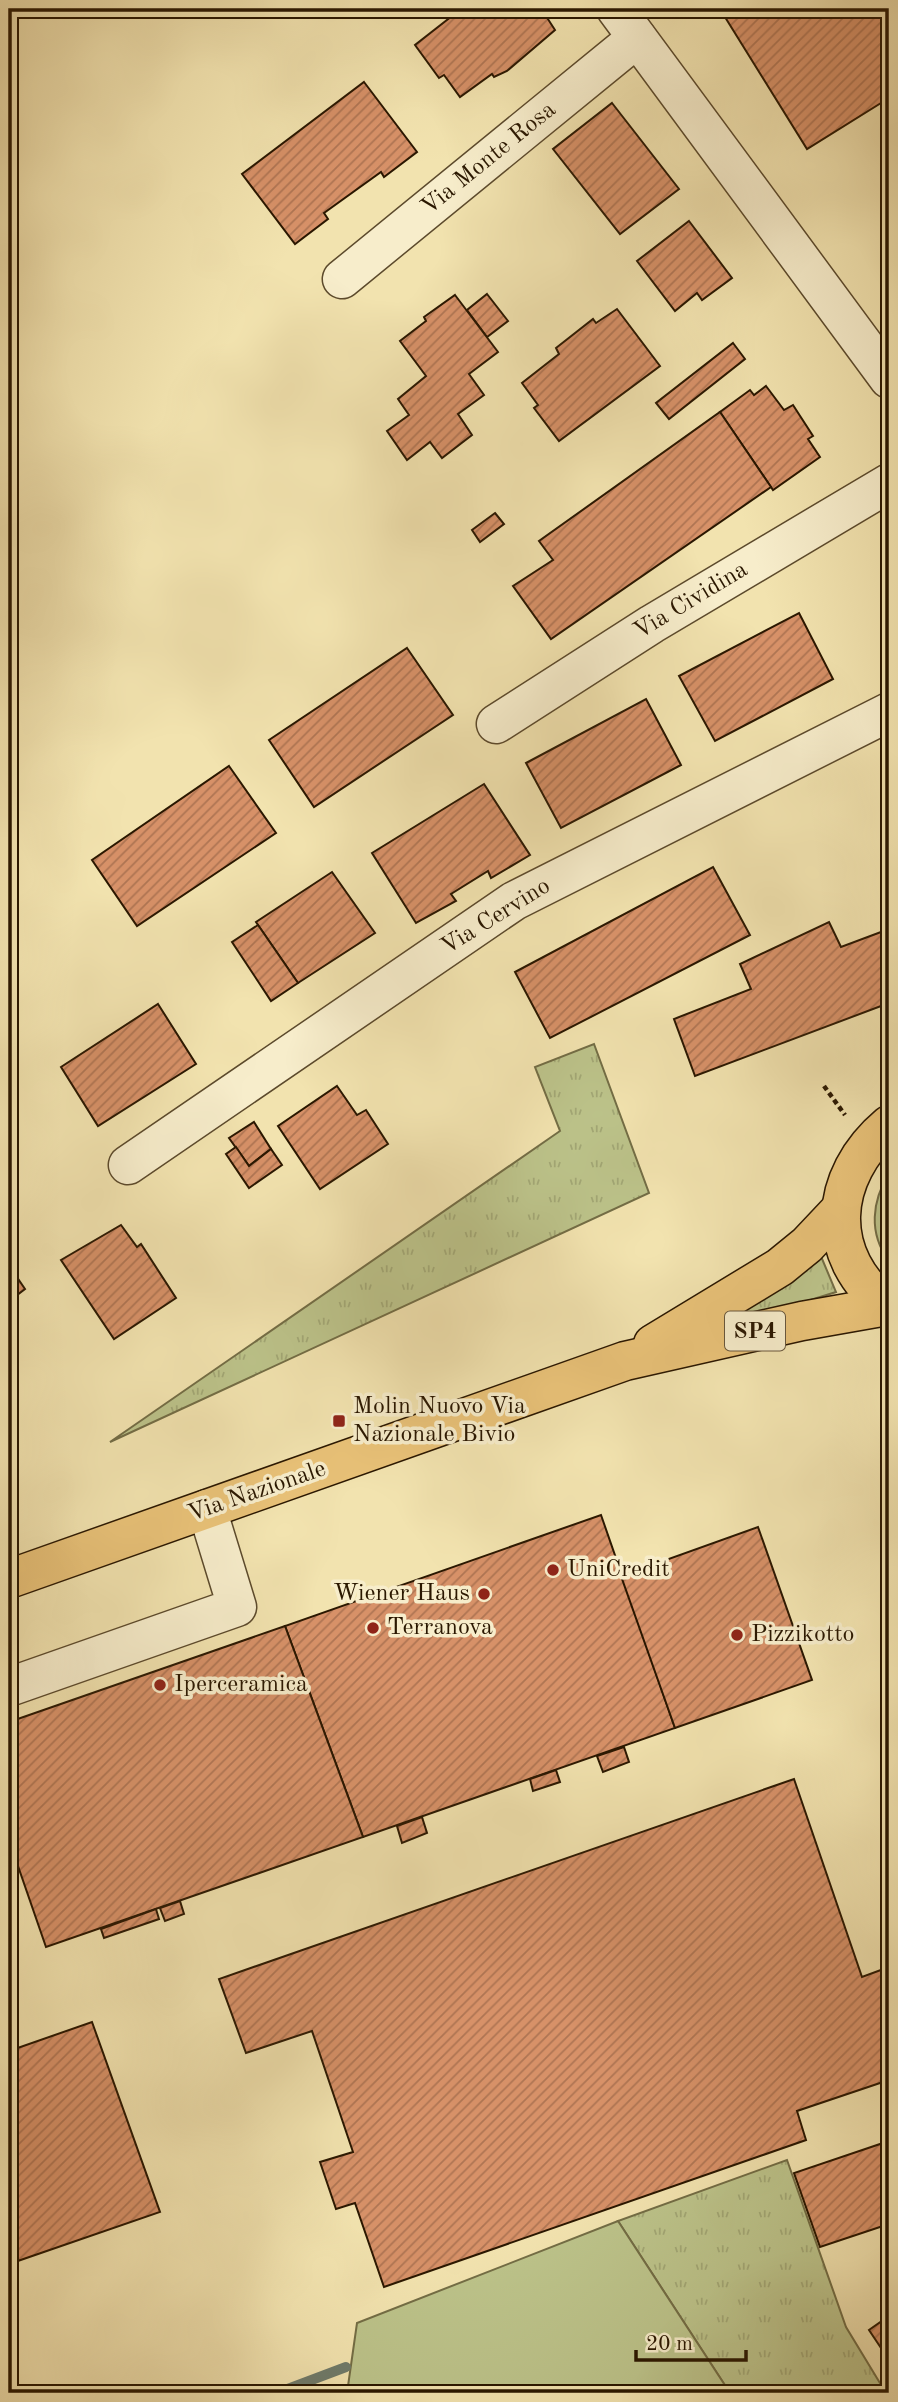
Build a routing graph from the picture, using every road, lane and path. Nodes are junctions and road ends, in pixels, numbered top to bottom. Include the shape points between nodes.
1 (627, 23) edge
2 (342, 279) dead end
3 (889, 379) edge
4 (889, 484) edge
5 (889, 712) edge
6 (496, 724) dead end
7 (824, 1086) dead end
8 (851, 1124) dead end
9 (889, 1125) edge
10 (128, 1165) dead end
11 (841, 1210) junction
12 (888, 1307) edge
13 (625, 1360) junction
14 (207, 1509) junction
15 (9, 1579) edge
16 (9, 1687) edge

1 - 2 street, Via Monte Rosa
1 - 3 street
4 - 6 street, Via Cividina via 652,624
5 - 10 street, Via Cervino via 514,901
7 - 8 path
9 - 11 main road via 863,1150 847,1179
11 - 12 main road via 841,1234 848,1257 864,1284
11 - 13 main road, Via Nazionale / SP4 via 780,1267
12 - 13 main road, Via Nazionale / SP4
13 - 14 main road, Via Nazionale / SP4
14 - 15 main road, Via Nazionale / SP4
14 - 16 street via 237,1607

